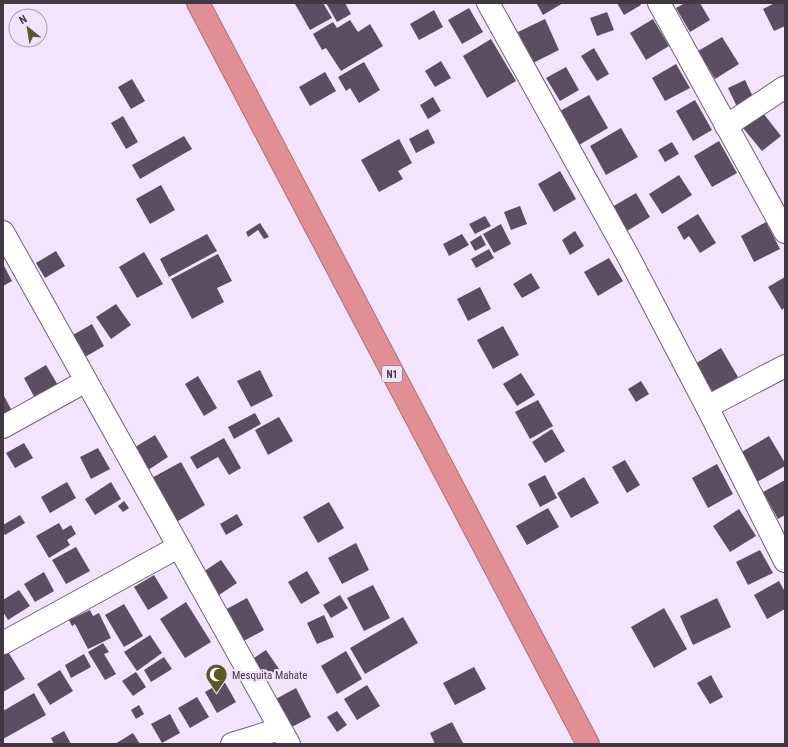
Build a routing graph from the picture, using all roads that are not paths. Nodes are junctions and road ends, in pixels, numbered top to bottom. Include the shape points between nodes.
1 (198, 3) edge
2 (488, 3) edge
3 (659, 3) edge
4 (785, 87) edge
5 (726, 126) junction
6 (3, 232) edge
7 (785, 232) edge
8 (785, 366) edge
9 (86, 381) junction
10 (707, 407) junction
11 (3, 427) edge
12 (178, 547) junction
13 (785, 561) edge
14 (3, 643) edge
15 (285, 736) edge
16 (232, 744) edge
17 (588, 744) edge

1 - 17 highway, N1
2 - 10 street via 626,252
3 - 5 street
4 - 5 street
5 - 7 street
6 - 9 street
8 - 10 street
9 - 11 street
9 - 12 street
10 - 13 street
12 - 14 street
12 - 15 street
15 - 16 street

